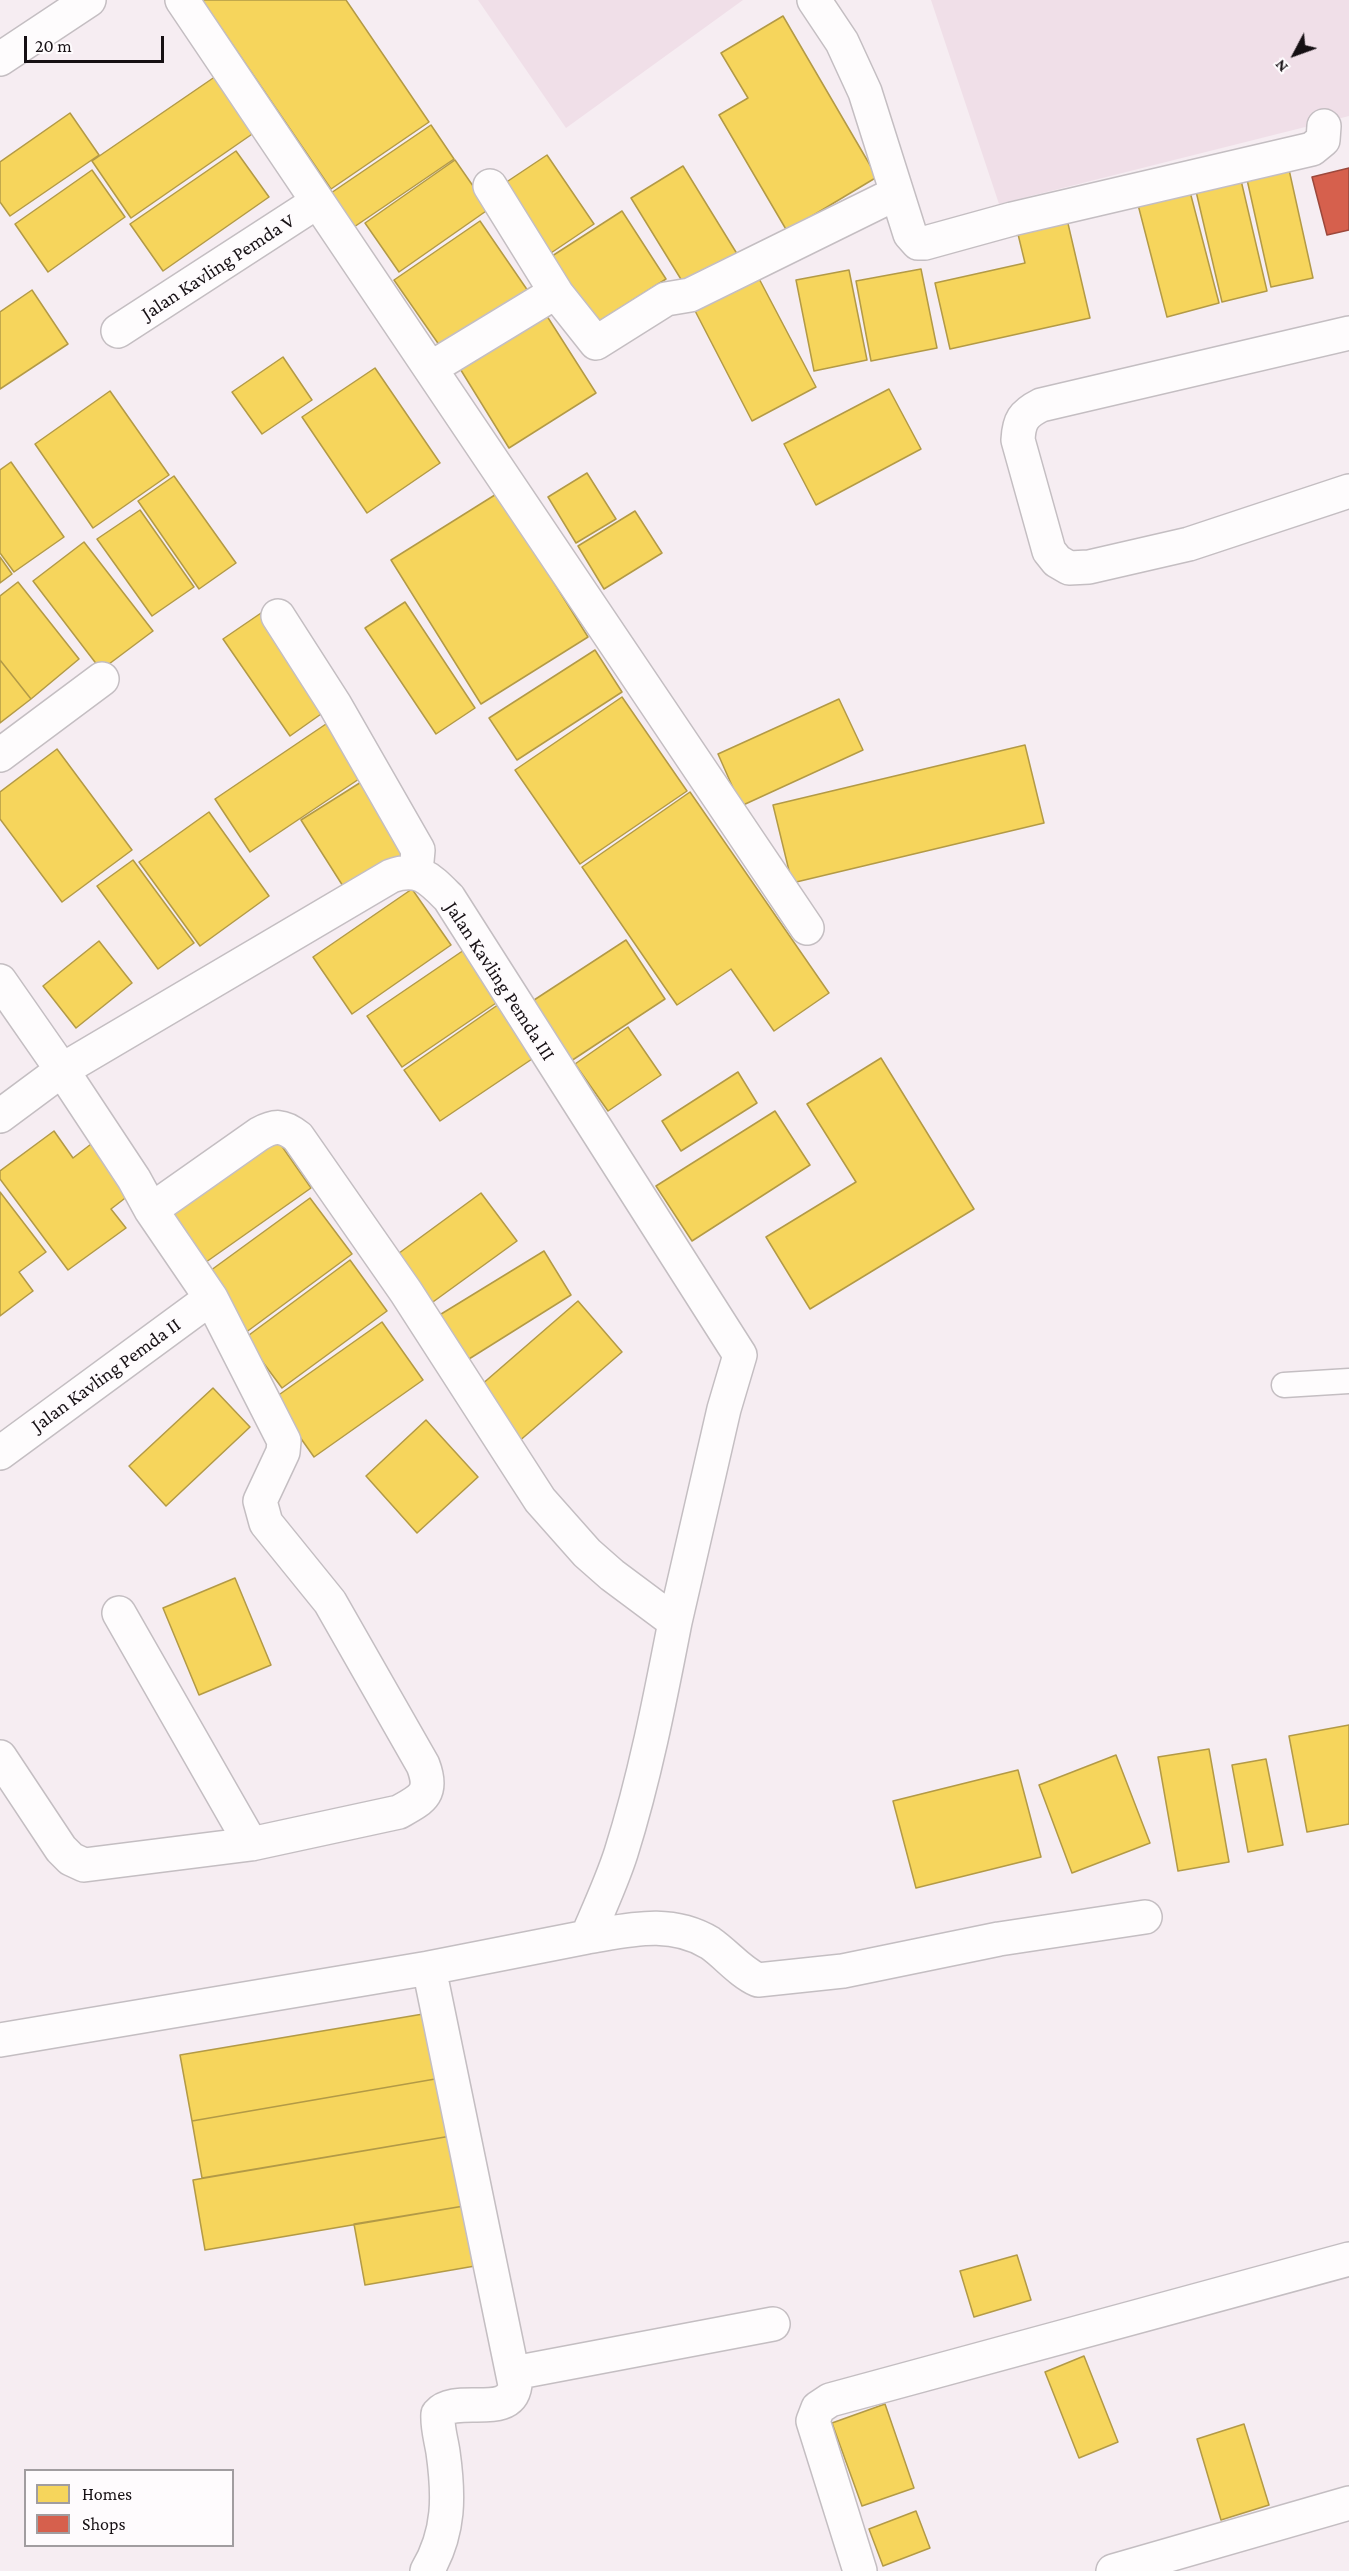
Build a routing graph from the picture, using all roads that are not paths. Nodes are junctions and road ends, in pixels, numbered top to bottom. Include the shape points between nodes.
1 (89, 0) edge
2 (182, 0) edge
3 (814, 0) edge
4 (0, 59) edge
5 (1324, 126) dead end
6 (490, 186) dead end
7 (897, 193) junction
8 (317, 202) junction
9 (556, 294) junction
10 (118, 331) dead end
11 (1349, 333) edge
12 (431, 368) junction
13 (1349, 491) edge
14 (278, 616) dead end
15 (102, 679) dead end
16 (0, 755) edge
17 (416, 872) junction
18 (807, 928) dead end
19 (0, 981) edge
20 (62, 1070) junction
21 (0, 1116) edge
22 (151, 1210) junction
23 (211, 1298) junction
24 (1349, 1382) edge
25 (1284, 1385) dead end
26 (0, 1453) edge
27 (119, 1613) dead end
28 (675, 1622) junction
29 (0, 1757) edge
30 (251, 1844) junction
31 (1144, 1917) dead end
32 (587, 1937) junction
33 (429, 1968) junction
34 (0, 2040) edge
35 (1349, 2259) edge
36 (773, 2324) dead end
37 (514, 2373) junction
38 (1349, 2503) edge
39 (427, 2571) edge
40 (860, 2571) edge
41 (1113, 2571) edge

1 - 4 street
2 - 8 street
3 - 7 street via 842,42 865,92
5 - 7 street via 1323,140 1312,149 925,243 918,243 910,234
6 - 9 street
7 - 9 street via 690,295 666,299 596,343
8 - 10 street, Jalan Kavling Pemda V
8 - 12 street
9 - 12 street
11 - 13 street via 1041,405 1027,412 1019,423 1018,440 1048,551 1069,568 1189,544
12 - 18 street via 593,615
14 - 17 street via 335,705 418,850
15 - 16 street
17 - 20 street via 391,876
17 - 28 street, Jalan Kavling Pemda III via 449,898 740,1355
19 - 20 street
20 - 21 street
20 - 22 street
22 - 23 street
22 - 28 street via 272,1127 286,1128 298,1137 406,1292 540,1500 596,1560
23 - 26 street, Jalan Kavling Pemda II
23 - 30 street via 284,1441 283,1452 260,1501 266,1523 330,1602 423,1765 428,1786 420,1798 399,1812
24 - 25 lane
27 - 30 street
28 - 32 street via 633,1816
29 - 30 street via 61,1849 78,1863
31 - 32 street via 999,1938 843,1971 758,1980 710,1944 673,1929 649,1926
32 - 33 street
33 - 34 street
33 - 37 street
35 - 40 street via 830,2400 818,2408 813,2421
36 - 37 street
37 - 39 street via 514,2393 505,2402 447,2408 438,2414 448,2515 443,2537
38 - 41 street

